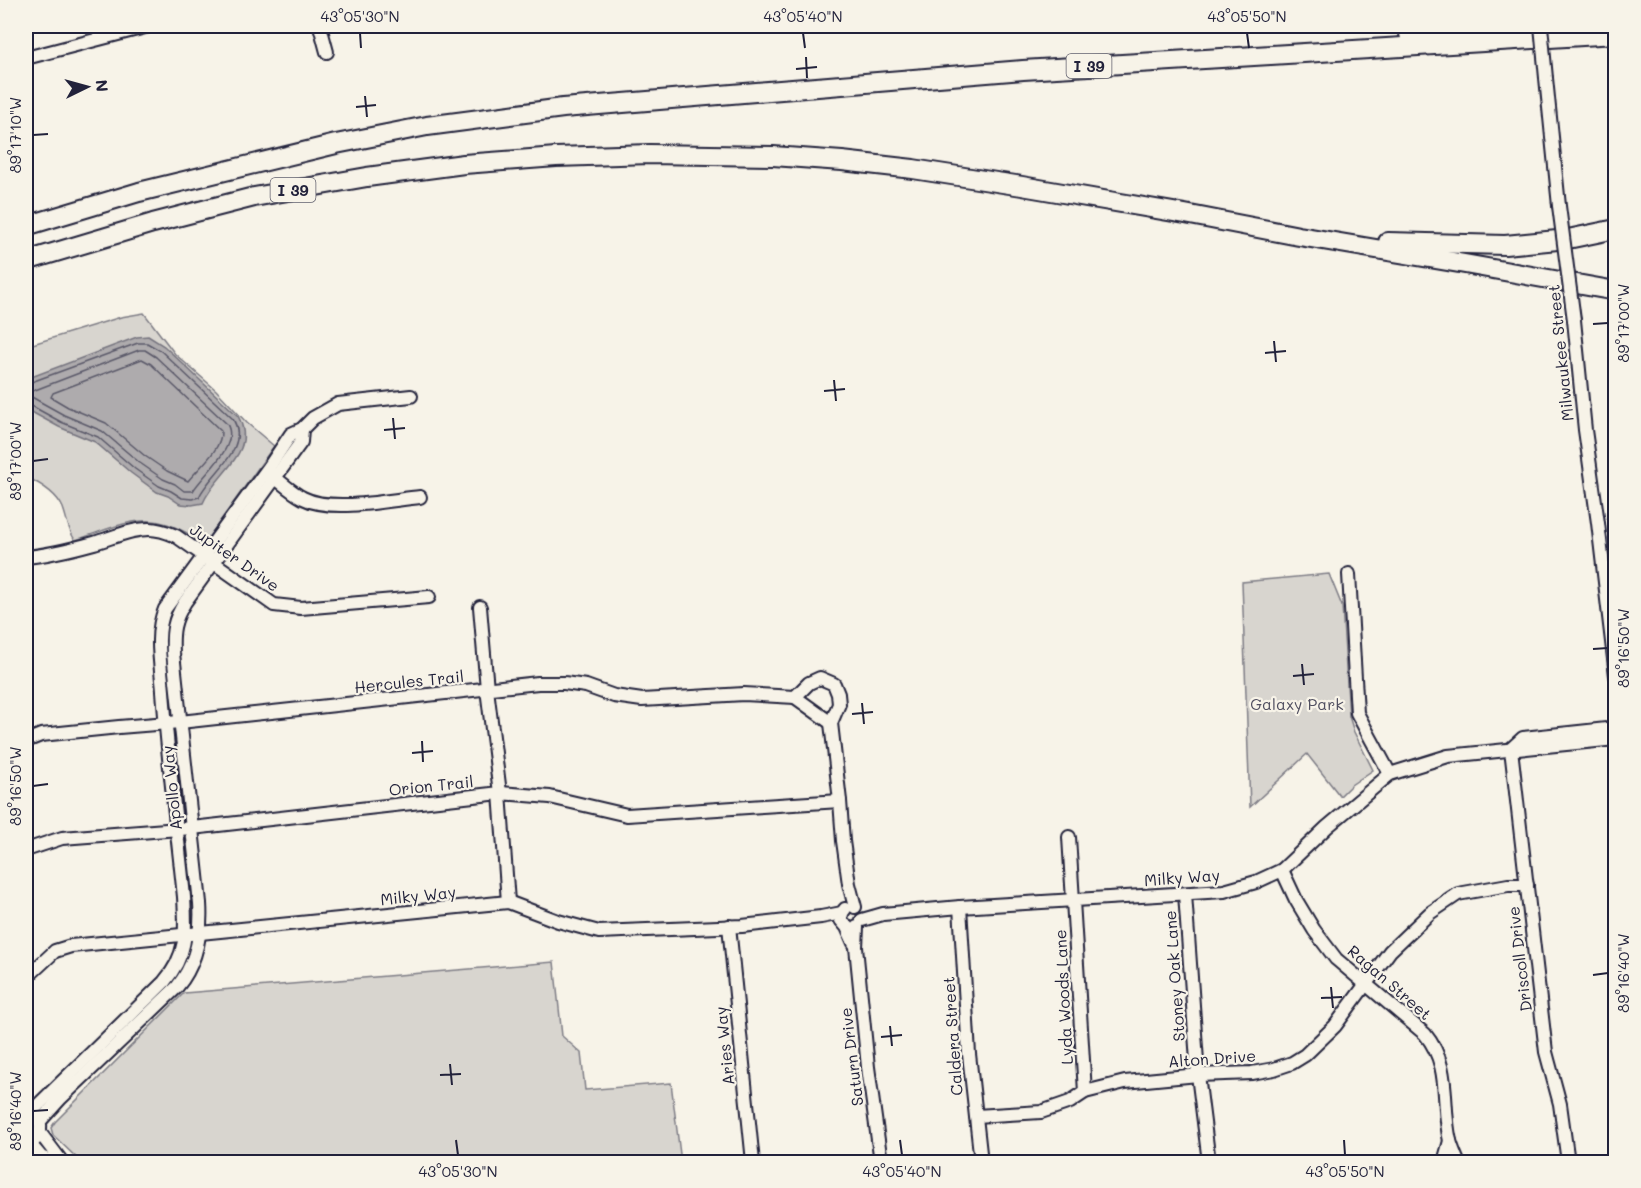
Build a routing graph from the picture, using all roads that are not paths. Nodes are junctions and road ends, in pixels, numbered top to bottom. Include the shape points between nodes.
1 (150, 26) edge
2 (320, 26) edge
3 (1515, 26) edge
4 (1541, 26) edge
5 (1616, 34) edge
6 (327, 52) dead end
7 (26, 58) edge
8 (1023, 70) junction
9 (26, 226) edge
10 (1616, 229) edge
11 (1320, 240) junction
12 (26, 261) edge
13 (1592, 288) junction
14 (1616, 291) edge
15 (1616, 297) edge
16 (411, 396) dead end
17 (271, 474) junction
18 (420, 497) dead end
19 (203, 555) junction
20 (26, 557) edge
21 (214, 563) junction
22 (1348, 574) dead end
23 (429, 597) dead end
24 (480, 607) dead end
25 (1616, 676) edge
26 (487, 689) junction
27 (795, 697) junction
28 (180, 722) junction
29 (831, 723) junction
30 (165, 724) junction
31 (1616, 728) edge
32 (1616, 739) edge
33 (26, 741) edge
34 (1513, 750) junction
35 (1390, 774) junction
36 (500, 793) junction
37 (840, 801) junction
38 (192, 828) junction
39 (178, 829) junction
40 (1069, 837) dead end
41 (26, 850) edge
42 (1282, 870) junction
43 (1527, 885) junction
44 (1185, 894) junction
45 (1074, 900) junction
46 (508, 902) junction
47 (960, 907) junction
48 (851, 917) junction
49 (729, 927) junction
50 (199, 934) junction
51 (185, 935) junction
52 (26, 978) edge
53 (1365, 984) junction
54 (1198, 1075) junction
55 (1085, 1092) junction
56 (976, 1116) junction
57 (34, 1119) edge
58 (1450, 1141) junction
59 (28, 1144) edge
60 (53, 1162) edge
61 (62, 1162) edge
62 (753, 1162) edge
63 (881, 1162) edge
64 (981, 1162) edge
65 (1209, 1162) edge
66 (1444, 1162) edge
67 (1458, 1162) edge
68 (1568, 1162) edge

1 - 7 street
2 - 6 street
3 - 8 highway
4 - 25 street, Milwaukee Street, bridge
5 - 8 highway, I 39
8 - 9 highway, I 39 via 563,108 427,126 139,192
10 - 11 highway via 1505,245
11 - 12 highway, I 39 via 913,169 772,156 650,154 464,164 367,177 254,197
11 - 13 highway, I 39
13 - 14 highway, I 39
13 - 15 highway
16 - 17 street, Apollo Way via 338,404 302,429 301,442
17 - 18 street via 304,499 327,504
17 - 19 street, Apollo Way
17 - 21 street, Apollo Way
19 - 20 street, Jupiter Drive via 176,536 149,529
19 - 21 street, Jupiter Drive
19 - 30 street, Apollo Way via 169,601 160,623
21 - 23 street, Jupiter Drive via 274,605 301,608
21 - 28 street, Apollo Way via 179,611 173,628
22 - 35 street via 1357,712
24 - 26 street
26 - 27 street, Hercules Trail via 564,683 642,700 744,694
26 - 28 street, Hercules Trail
26 - 36 street
27 - 29 street
27 - 29 street via 820,678 834,684 839,704
28 - 30 street, Hercules Trail
28 - 38 street, Apollo Way
29 - 37 street, Saturn Drive
30 - 33 street, Hercules Trail via 41,735
30 - 39 street, Apollo Way
31 - 34 street, Milky Way via 1523,738
32 - 34 street, Milky Way
34 - 35 street, Milky Way via 1449,756
34 - 43 street, Driscoll Drive
35 - 42 street, Milky Way
36 - 37 street, Orion Trail via 550,797 627,815
36 - 38 street, Orion Trail
36 - 46 street
37 - 48 street, Saturn Drive
38 - 39 street, Orion Trail
38 - 50 street, Apollo Way via 200,903
39 - 41 street, Orion Trail via 62,838
39 - 51 street, Apollo Way
40 - 45 street, Lyda Woods Lane
42 - 44 street, Milky Way via 1224,891
42 - 53 street, Ragan Street via 1314,930 1336,959
43 - 53 street, Alton Drive via 1458,894 1430,913 1390,951
43 - 68 street, Driscoll Drive via 1546,1052 1560,1104
44 - 45 street, Milky Way
44 - 54 street, Stoney Oak Lane
45 - 47 street, Milky Way
45 - 55 street, Lyda Woods Lane
46 - 49 street, Milky Way via 599,932
46 - 50 street, Milky Way
47 - 48 street, Milky Way
47 - 56 street, Caldera Street
48 - 49 street, Milky Way
48 - 63 street, Saturn Drive
49 - 62 street, Aries Way
50 - 51 street, Milky Way
50 - 57 street, Apollo Way via 196,954 177,987 68,1092
51 - 52 street, Milky Way via 62,948
51 - 57 street, Apollo Way via 179,961 168,977
53 - 54 street, Alton Drive via 1335,1026 1292,1063 1252,1073
53 - 58 street, Ragan Street via 1425,1034 1435,1048 1443,1073
54 - 55 street, Alton Drive via 1125,1082
54 - 65 street, Stoney Oak Lane
55 - 56 street, Alton Drive via 1041,1112
56 - 64 street, Caldera Street
57 - 59 street via 34,1141
57 - 61 street
58 - 66 street
58 - 67 street, Ragan Street
59 - 60 street

